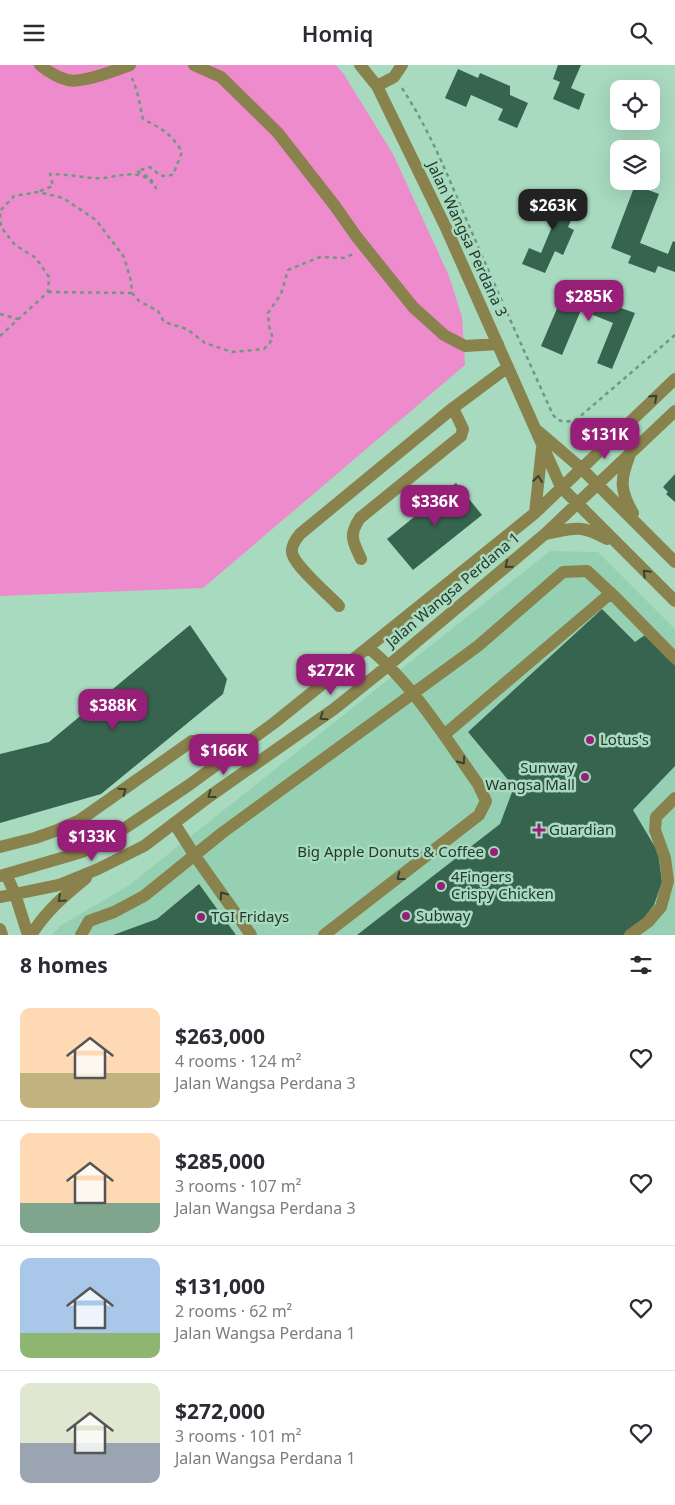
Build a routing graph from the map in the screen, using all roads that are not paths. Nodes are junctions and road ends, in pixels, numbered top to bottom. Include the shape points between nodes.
1 (40, 65) edge
2 (194, 65) edge
3 (360, 65) edge
4 (402, 65) edge
5 (131, 69) edge
6 (377, 86) junction
7 (498, 344) junction
8 (508, 367) junction
9 (675, 379) edge
10 (453, 408) junction
11 (675, 411) edge
12 (537, 430) junction
13 (542, 446) junction
14 (630, 454) junction
15 (581, 468) junction
16 (598, 485) junction
17 (561, 487) junction
18 (578, 504) junction
19 (535, 513) junction
20 (643, 530) junction
21 (545, 534) junction
22 (618, 544) junction
23 (361, 559) dead end
24 (675, 561) edge
25 (611, 593) junction
26 (675, 601) edge
27 (339, 606) dead end
28 (369, 648) junction
29 (675, 658) edge
30 (389, 665) junction
31 (413, 693) junction
32 (444, 735) junction
33 (246, 742) junction
34 (675, 798) edge
35 (174, 823) junction
36 (0, 847) edge
37 (195, 856) junction
38 (98, 869) junction
39 (3, 875) edge
40 (15, 893) junction
41 (0, 897) edge
42 (0, 929) edge
43 (2, 935) edge
44 (30, 935) edge
45 (81, 935) edge
46 (251, 935) edge
47 (324, 935) edge
48 (630, 935) edge

1 - 5 street via 69,81
2 - 7 street via 220,77 278,133 413,307 444,335 465,346
3 - 6 street, Jalan Wangsa Perdana 3
4 - 6 street via 394,77
6 - 7 street, Jalan Wangsa Perdana 3
7 - 8 street, Jalan Wangsa Perdana 3
8 - 10 street
8 - 12 street, Jalan Wangsa Perdana 3
15 -> 9 street, Jalan Wangsa Perdana 1
10 - 23 street via 462,429 461,435 360,518 353,529 353,539
10 - 27 street via 295,541 291,551 295,562
11 - 14 street, Jalan Wangsa Perdana 1
12 - 13 street, Jalan Wangsa Perdana 3
12 - 15 street, Jalan Wangsa Perdana 3
13 - 17 street, Jalan Wangsa Perdana 3
19 -> 13 street
14 - 16 street, Jalan Wangsa Perdana 1
14 - 20 street via 623,472 622,487 626,501
15 - 16 street, Jalan Wangsa Perdana 3
15 - 17 street, Jalan Wangsa Perdana 1
16 - 18 street, Jalan Wangsa Perdana 1
16 - 20 street, Jalan Wangsa Perdana 3
17 - 18 street
17 - 19 street, Jalan Wangsa Perdana 1
18 - 21 street, Jalan Wangsa Perdana 1
18 - 22 street
19 - 28 street, Jalan Wangsa Perdana 1
20 - 24 street
21 - 22 street via 574,528 588,529
21 -> 30 street, Jalan Wangsa Perdana 1
26 -> 22 street
25 - 29 street
25 - 31 street via 587,571 563,572 478,646
25 - 32 street
28 - 30 street
28 - 33 street, Jalan Wangsa Perdana 1
30 - 31 street
30 -> 35 street, Jalan Wangsa Perdana 1 via 334,709
31 - 32 street
31 - 37 street
32 -> 47 street via 486,801 479,815
36 -> 33 street via 48,834 80,820 192,741
33 - 39 street, Jalan Wangsa Perdana 1 via 128,826 82,852
34 - 48 street via 656,817 655,830 665,858 668,881 661,907
35 - 37 street
35 - 38 street, Jalan Wangsa Perdana 1 via 144,846
37 - 45 street via 144,896 89,921
46 -> 37 street
38 - 40 street, Jalan Wangsa Perdana 1 via 59,885
38 -> 44 street via 61,898
39 - 40 street
40 - 41 street, Jalan Wangsa Perdana 1
40 - 44 street
42 - 43 street

